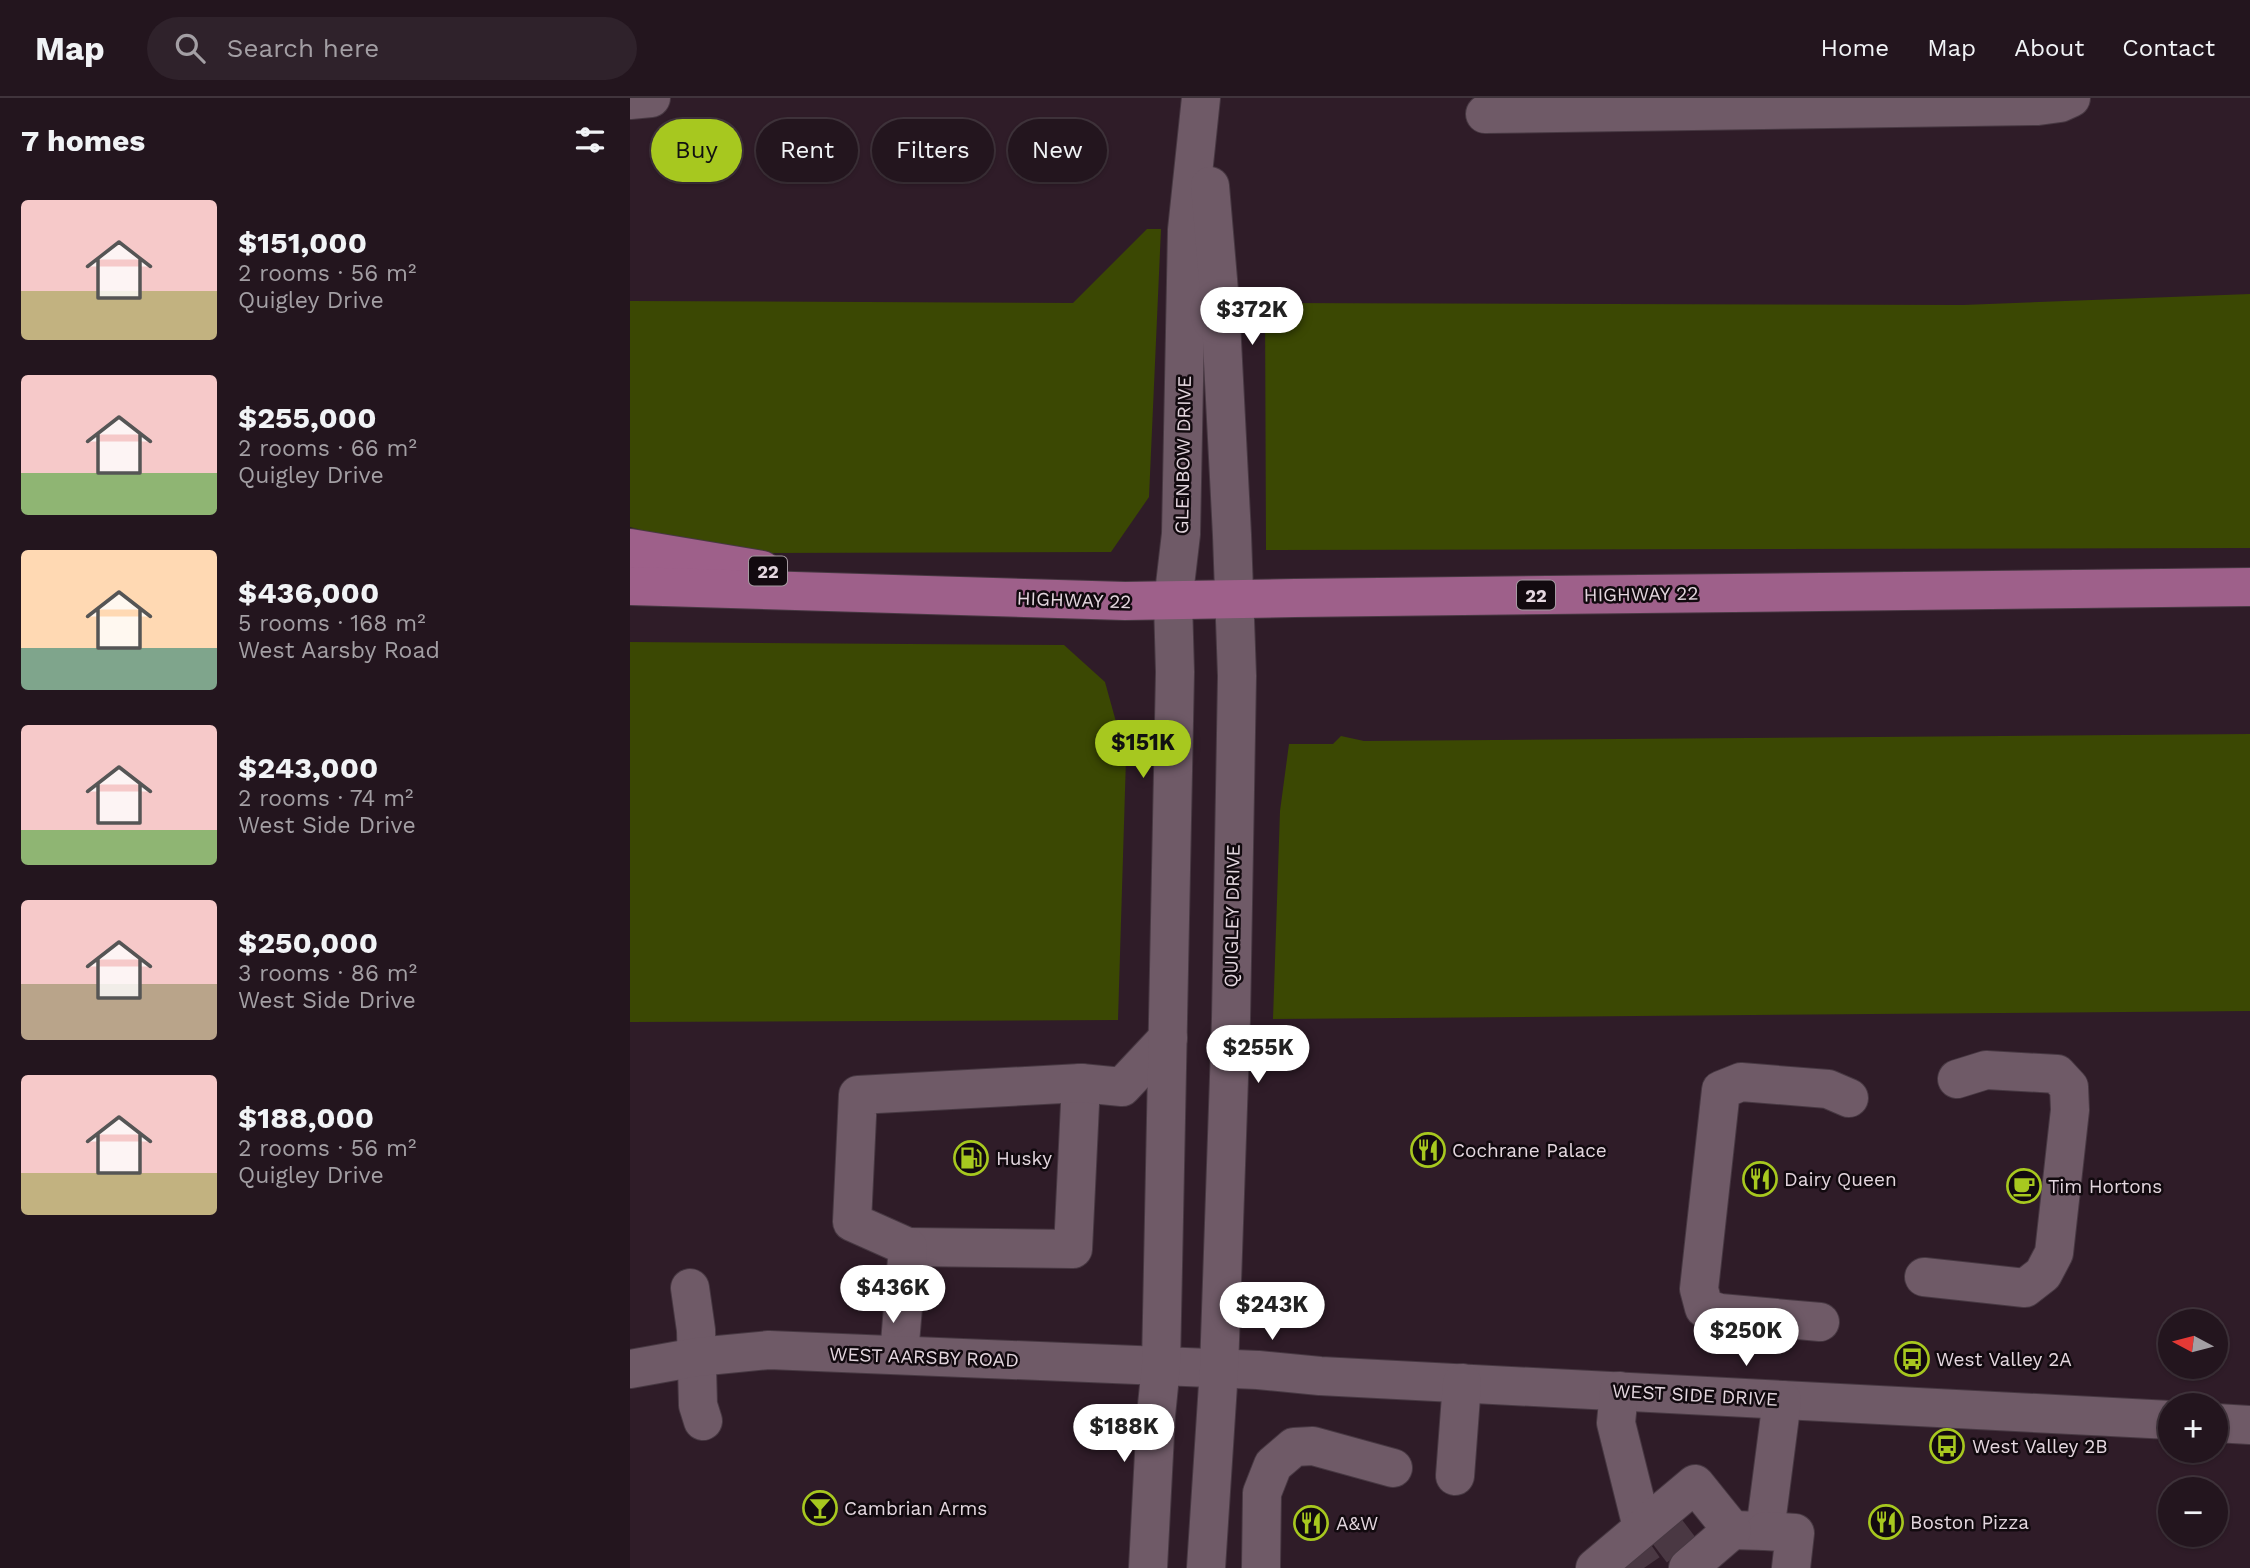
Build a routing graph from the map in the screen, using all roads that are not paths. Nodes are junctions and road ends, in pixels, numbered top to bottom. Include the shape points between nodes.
1 (651, 98) edge
2 (1202, 98) edge
3 (2071, 98) edge
4 (630, 100) edge
5 (1544, 106) edge
6 (1485, 114) dead end
7 (630, 548) edge
8 (630, 586) edge
9 (2250, 587) edge
10 (905, 595) junction
11 (1233, 600) junction
12 (1173, 602) junction
13 (1168, 1038) junction
14 (1957, 1079) dead end
15 (1081, 1083) junction
16 (1849, 1098) dead end
17 (908, 1247) junction
18 (1926, 1266) dead end
19 (690, 1288) dead end
20 (1820, 1322) dead end
21 (899, 1356) junction
22 (697, 1357) junction
23 (1161, 1366) junction
24 (630, 1369) edge
25 (1219, 1369) junction
26 (1462, 1383) junction
27 (1619, 1391) junction
28 (1782, 1399) junction
29 (2158, 1419) edge
30 (703, 1421) dead end
31 (2228, 1424) edge
32 (2250, 1425) edge
33 (1393, 1468) dead end
34 (1455, 1476) dead end
35 (1749, 1531) junction
36 (1660, 1544) edge
37 (1148, 1568) edge
38 (1206, 1568) edge
39 (1261, 1568) edge
40 (1595, 1568) edge
41 (1791, 1568) edge

1 - 4 street
2 - 11 street, GLENBOW DRIVE via 1220,303
2 - 12 street, GLENBOW DRIVE via 1188,230 1181,534
3 - 5 street via 2038,106
5 - 6 street
7 - 10 main road, HIGHWAY 22 / 22
8 - 10 main road, HIGHWAY 22 / 22
9 - 11 main road, HIGHWAY 22 / 22
10 - 12 main road, HIGHWAY 22 / 22
11 - 12 main road, HIGHWAY 22 / 22
11 - 25 street, QUIGLEY DRIVE via 1237,676 1231,1019
12 - 13 street
13 - 15 street via 1122,1087
13 - 23 street
14 - 18 street via 1986,1070 2057,1074 2069,1087 2054,1253 2043,1274 2025,1288
15 - 17 street via 1073,1249
15 - 17 street via 858,1095 852,1222
16 - 20 street via 1828,1089 1741,1082 1721,1090 1699,1289 1704,1308
17 - 21 street
19 - 22 street
21 - 22 street, WEST AARSBY ROAD via 769,1350
21 - 23 street, WEST AARSBY ROAD
22 - 24 street, WEST AARSBY ROAD
22 - 30 street
23 - 25 street, WEST AARSBY ROAD
23 - 37 street
25 - 26 street, WEST SIDE DRIVE
25 - 38 street, QUIGLEY DRIVE
26 - 27 street, WEST SIDE DRIVE
26 - 34 street
27 - 28 street, WEST SIDE DRIVE
27 - 36 street via 1616,1423
28 - 29 street, WEST SIDE DRIVE
28 - 35 street
31 - 32 street
33 - 39 street via 1313,1446 1294,1447 1273,1465 1262,1493
35 - 36 street
35 - 36 street via 1695,1484
35 - 41 street via 1796,1533
36 - 40 street

